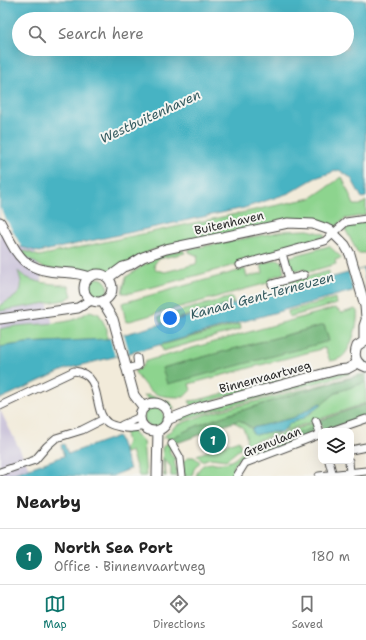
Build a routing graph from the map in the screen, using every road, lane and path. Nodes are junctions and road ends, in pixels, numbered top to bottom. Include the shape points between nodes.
1 (366, 219) edge
2 (0, 222) edge
3 (334, 234) junction
4 (282, 253) junction
5 (240, 265) dead end
6 (304, 276) dead end
7 (88, 279) junction
8 (289, 279) junction
9 (109, 280) junction
10 (272, 284) dead end
11 (88, 297) junction
12 (105, 299) junction
13 (0, 319) edge
14 (366, 319) edge
15 (365, 341) edge
16 (137, 358) dead end
17 (360, 363) edge
18 (126, 369) junction
19 (0, 406) edge
20 (147, 406) junction
21 (167, 416) junction
22 (140, 417) junction
23 (104, 419) junction
24 (366, 419) edge
25 (316, 421) dead end
26 (120, 426) junction
27 (318, 428) edge
28 (340, 428) edge
29 (151, 429) junction
30 (318, 436) edge
31 (172, 444) dead end
32 (366, 447) edge
33 (354, 449) edge
34 (330, 464) edge
35 (349, 464) edge
36 (366, 471) edge
37 (0, 472) edge
38 (353, 474) edge
39 (333, 475) edge
40 (156, 476) edge
41 (182, 476) edge
42 (237, 476) edge
43 (319, 476) edge

1 - 3 street via 346,222
2 - 7 main road via 20,258 32,268 67,273 72,271
3 - 4 street via 325,241
3 - 9 main road, Buitenhaven via 313,224 288,222 166,249 143,257 130,266 122,267
3 - 14 main road, Buitenhaven via 347,249 356,271
4 - 5 street
4 - 8 street
6 - 8 street
7 - 9 main road via 99,274
7 - 11 main road via 84,289
8 - 10 street
9 - 12 main road via 111,292
11 - 12 main road via 96,302
11 - 13 main road via 78,308
12 - 18 main road via 113,308 113,319
14 - 15 main road, Buitenhaven
15 - 17 main road via 355,349
16 - 18 street via 138,366
17 - 21 main road, Binnenvaartweg
18 - 20 main road via 134,395
19 - 23 street via 74,371 83,372 92,380
20 - 21 main road via 162,405
20 - 22 main road
21 - 29 main road via 166,424
22 - 26 street
22 - 29 main road
23 - 26 street via 110,424
23 - 37 street via 82,430 56,438 46,446 36,460
24 - 28 street
25 - 27 street
26 - 29 street
29 - 40 main road via 152,461
30 - 42 street, Grenulaan via 244,463
31 - 41 street via 180,458
32 - 33 street
34 - 39 street
35 - 38 street
36 - 38 street
38 - 39 street
39 - 43 street

